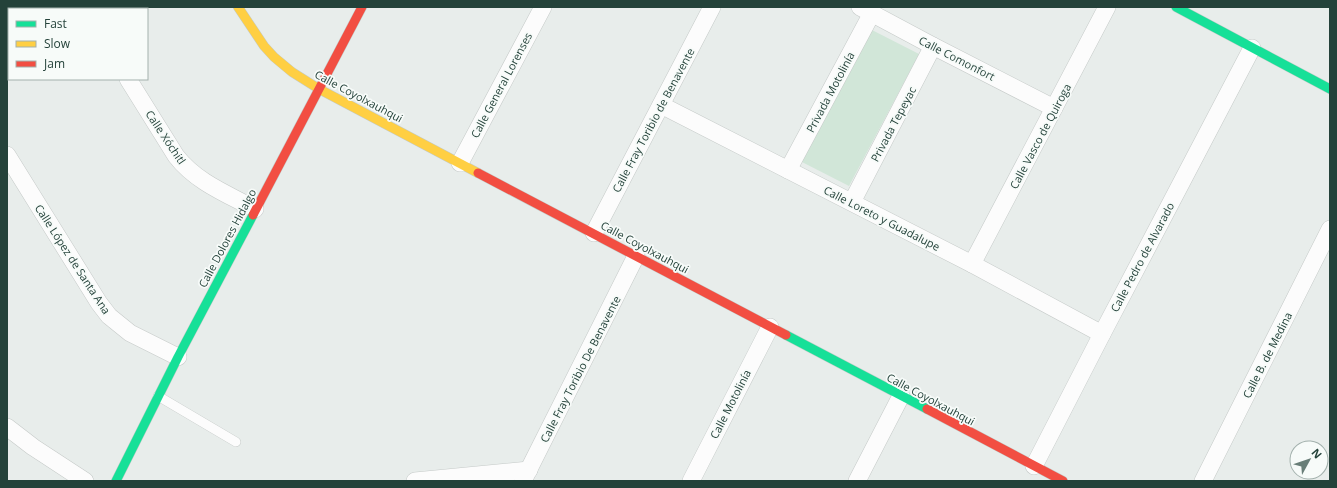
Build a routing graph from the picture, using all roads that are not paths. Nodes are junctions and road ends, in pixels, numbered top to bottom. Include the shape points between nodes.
1 (238, 7) edge
2 (362, 7) edge
3 (543, 7) edge
4 (712, 7) edge
5 (1107, 7) edge
6 (1176, 7) edge
7 (866, 10) edge
8 (933, 46) junction
9 (1252, 48) junction
10 (129, 80) edge
11 (1330, 88) edge
12 (319, 89) junction
13 (661, 105) junction
14 (1054, 108) junction
15 (7, 155) edge
16 (460, 163) junction
17 (788, 170) junction
18 (852, 202) junction
19 (255, 209) junction
20 (1330, 229) edge
21 (594, 234) junction
22 (636, 256) junction
23 (972, 264) junction
24 (770, 327) junction
25 (1102, 334) junction
26 (178, 357) junction
27 (158, 396) junction
28 (901, 396) junction
29 (7, 427) edge
30 (236, 442) dead end
31 (1034, 466) junction
32 (526, 476) edge
33 (86, 481) edge
34 (116, 481) edge
35 (415, 481) edge
36 (691, 481) edge
37 (856, 481) edge
38 (1063, 481) edge
39 (1203, 481) edge

1 - 12 street, Calle Coyolxauhqui via 268,52
2 - 12 street, Calle Dolores Hidalgo
3 - 16 street, Calle General Lorenses
4 - 13 street, Calle Fray Toribio de Benavente
5 - 14 street, Calle Vasco de Quiroga
6 - 9 street
7 - 8 street, Calle Comonfort
7 - 17 street, Privada Motolinía
8 - 14 street, Calle Comonfort
8 - 18 street, Privada Tepeyac
9 - 11 street
9 - 25 street, Calle Pedro de Alvarado
10 - 19 street, Calle Xóchitl via 184,166 195,176
12 - 16 street, Calle Coyolxauhqui
12 - 19 street, Calle Dolores Hidalgo
13 - 17 street, Calle Loreto y Guadalupe
13 - 21 street, Calle Fray Toribio de Benavente
14 - 23 street, Calle Vasco de Quiroga
15 - 26 street, Calle López de Santa Ana via 98,303 109,316 130,333
16 - 21 street, Calle Coyolxauhqui
17 - 18 street, Calle Loreto y Guadalupe
18 - 23 street, Calle Loreto y Guadalupe
19 - 26 street, Calle Dolores Hidalgo
20 - 39 street, Calle B. de Medina
21 - 22 street, Calle Coyolxauhqui
22 - 24 street, Calle Coyolxauhqui
22 - 32 street, Calle Fray Toribio De Benavente
23 - 25 street, Calle Loreto y Guadalupe
24 - 28 street, Calle Coyolxauhqui
24 - 36 street, Calle Motolinía
25 - 31 street, Calle Pedro de Alvarado
26 - 27 street, Calle Dolores Hidalgo
27 - 30 lane
27 - 34 street, Calle Dolores Hidalgo
28 - 31 street, Calle Coyolxauhqui
28 - 37 street
29 - 33 street
31 - 38 street, Calle Coyolxauhqui
32 - 35 street

